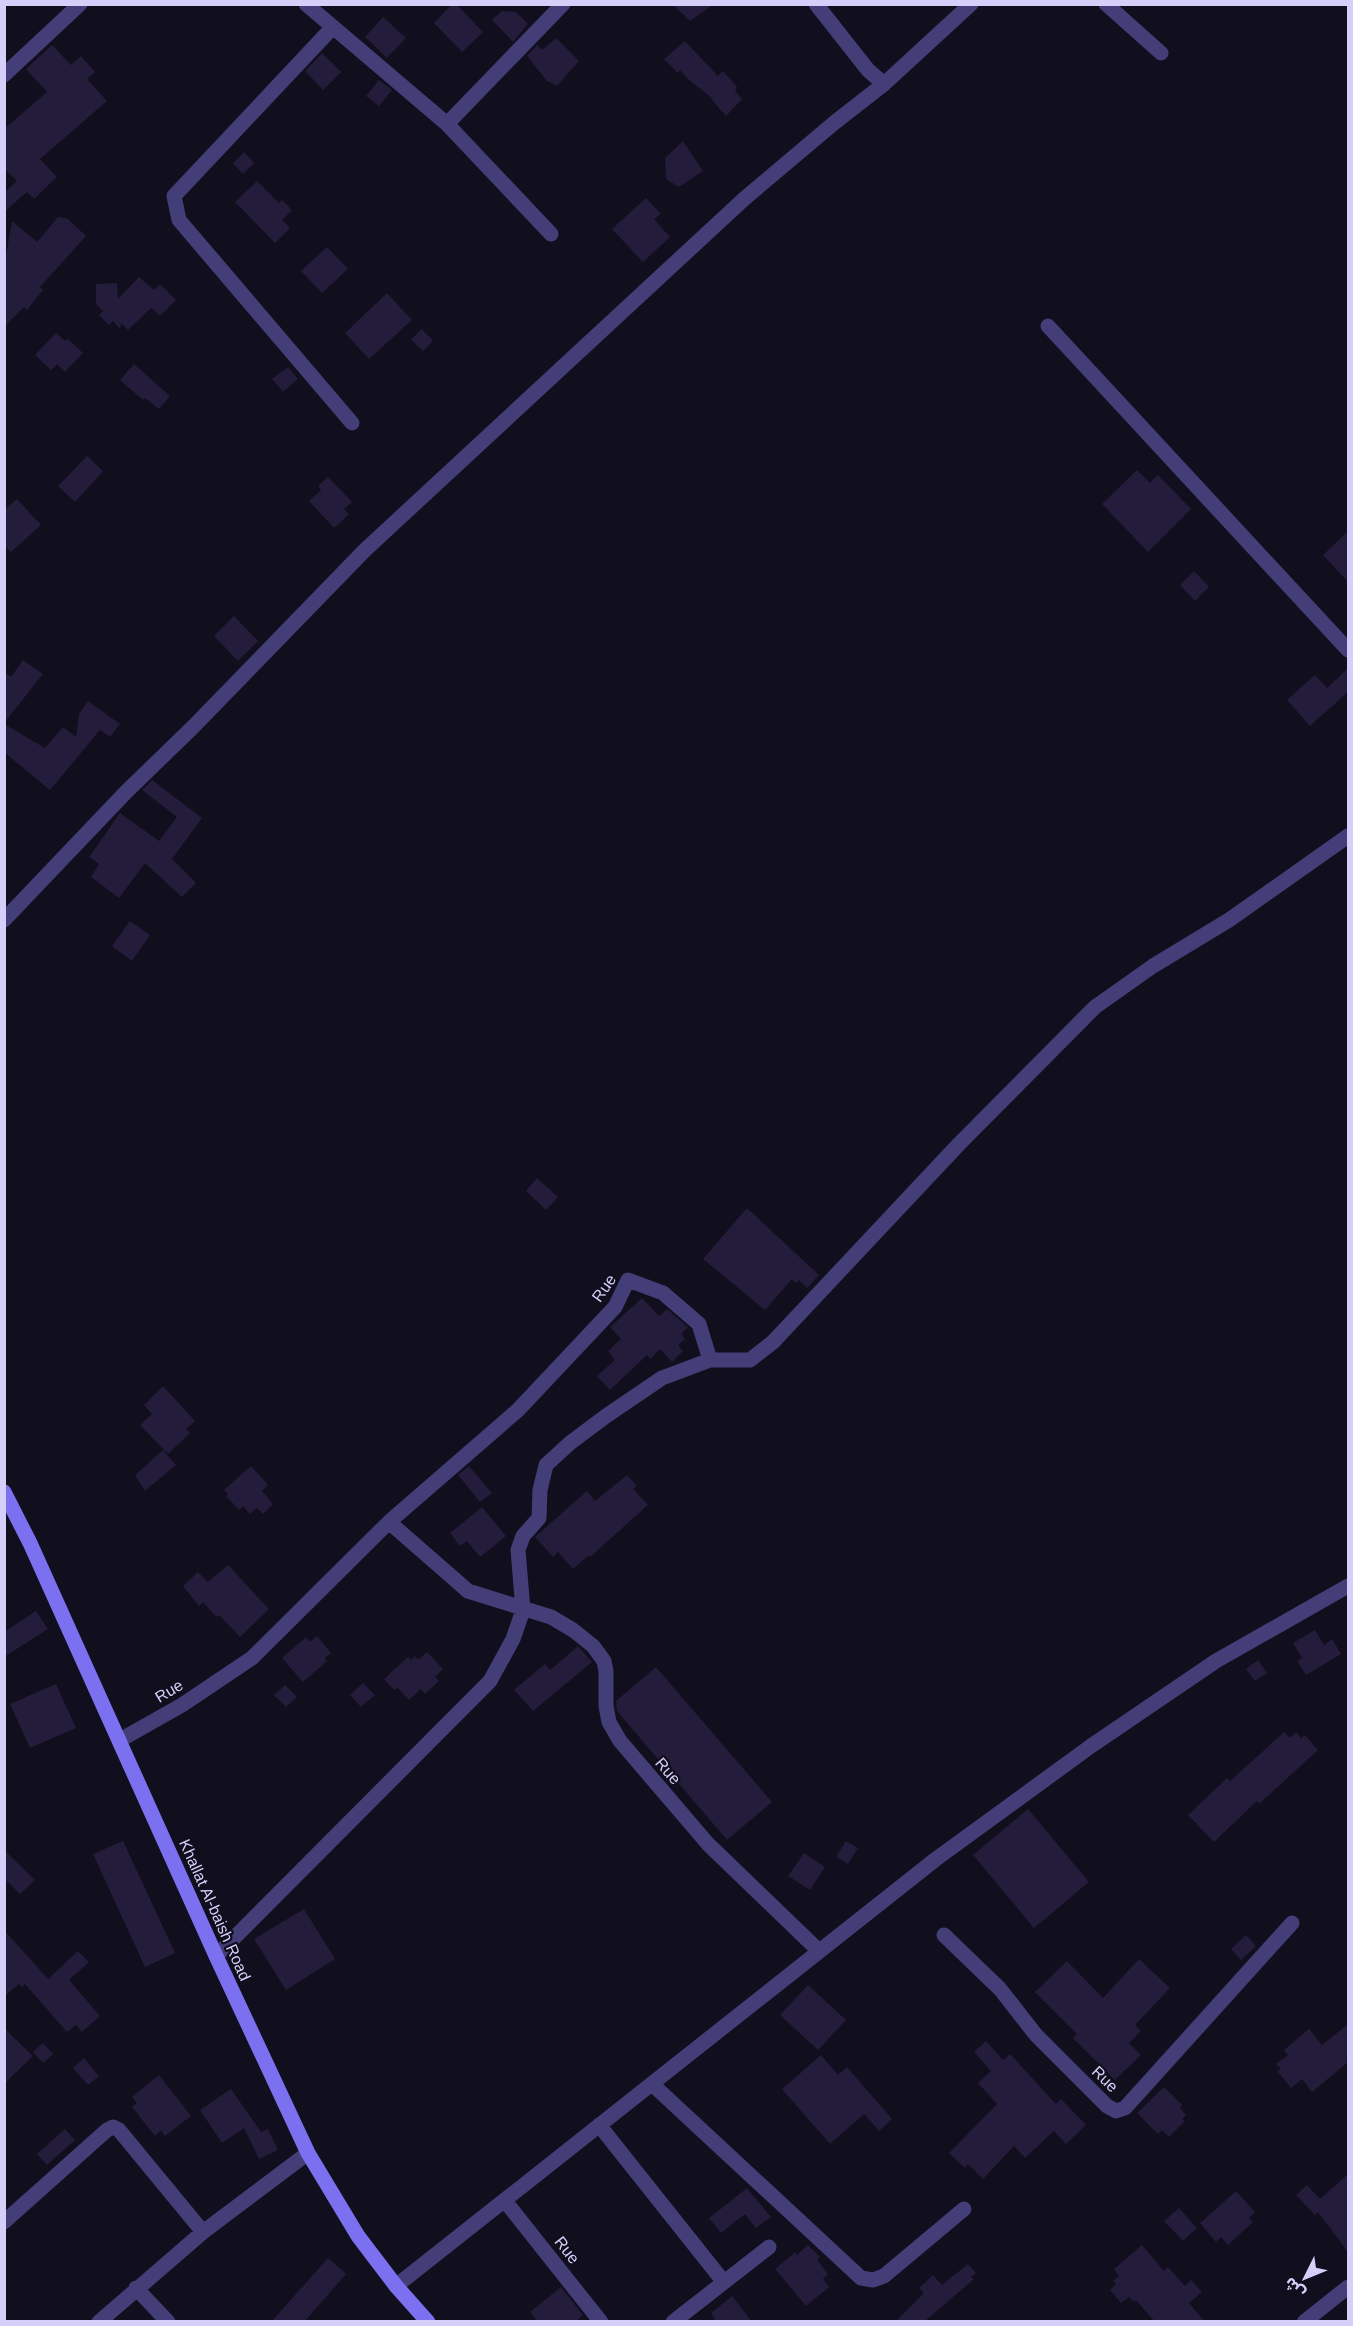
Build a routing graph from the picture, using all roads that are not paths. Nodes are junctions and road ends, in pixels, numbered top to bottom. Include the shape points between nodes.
1 (80, 4) edge
2 (306, 4) edge
3 (563, 4) edge
4 (816, 4) edge
5 (971, 4) edge
6 (1106, 4) edge
7 (333, 27) junction
8 (1161, 53) dead end
9 (4, 75) edge
10 (884, 84) junction
11 (447, 124) junction
12 (551, 234) dead end
13 (1048, 326) dead end
14 (352, 423) dead end
15 (1348, 650) edge
16 (1348, 836) edge
17 (4, 920) edge
18 (710, 1360) junction
19 (4, 1492) edge
20 (389, 1521) junction
21 (1348, 1588) edge
22 (523, 1610) junction
23 (120, 1740) junction
24 (1292, 1923) dead end
25 (944, 1935) dead end
26 (818, 1950) junction
27 (216, 1956) junction
28 (651, 2084) junction
29 (599, 2125) junction
30 (308, 2154) junction
31 (505, 2201) junction
32 (964, 2209) dead end
33 (4, 2222) edge
34 (203, 2232) junction
35 (769, 2247) dead end
36 (723, 2282) junction
37 (396, 2286) junction
38 (1348, 2287) edge
39 (136, 2288) junction
40 (99, 2322) edge
41 (168, 2322) edge
42 (428, 2322) edge
43 (601, 2322) edge
44 (673, 2322) edge
45 (1304, 2322) edge

1 - 9 street
2 - 7 street
3 - 11 street
4 - 10 street via 868,70
5 - 10 street
6 - 8 street
7 - 11 street
7 - 14 street via 174,196 179,220
10 - 17 street via 744,198 365,550
11 - 12 street
13 - 15 street
16 - 18 street via 1230,920 1153,966 1095,1007 959,1144 773,1342 750,1360
18 - 20 street, Rue via 699,1324 663,1293 628,1280 615,1307 519,1410
18 - 22 street via 662,1378 546,1465 539,1518 523,1536 518,1550
19 - 23 street, Khallat Al-baish Road
20 - 22 street, Rue via 468,1591
20 - 23 street, Rue via 252,1658
21 - 26 street via 1216,1661 1100,1739
22 - 26 street, Rue via 551,1617 593,1646 604,1661 609,1722 620,1741 708,1844
22 - 27 street via 490,1682
23 - 27 street, Khallat Al-baish Road
24 - 25 street, Rue via 1125,2109 1116,2111 1036,2035 1000,1989
26 - 28 street
27 - 30 street, Khallat Al-baish Road
28 - 29 street
28 - 32 street via 861,2278 873,2280 884,2276
29 - 31 street
29 - 36 street
30 - 34 street
30 - 37 street, Khallat Al-baish Road via 358,2236
31 - 37 street
31 - 43 street, Rue
33 - 34 street via 113,2127
34 - 39 street
35 - 36 street
36 - 44 street
37 - 42 street, Khallat Al-baish Road
38 - 45 street
39 - 40 street
39 - 41 street

